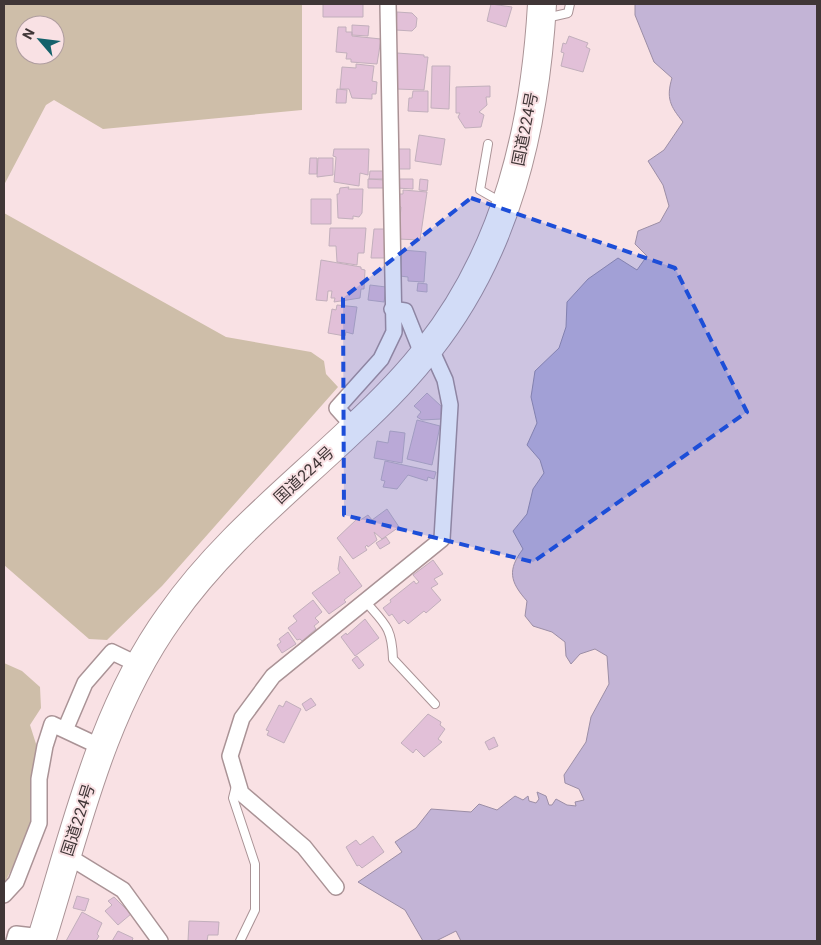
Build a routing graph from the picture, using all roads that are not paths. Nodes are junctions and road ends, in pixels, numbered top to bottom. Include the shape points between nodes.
1 (388, 4) edge
2 (570, 4) edge
3 (542, 11) edge
4 (488, 144) dead end
5 (507, 205) junction
6 (392, 309) junction
7 (427, 351) junction
8 (355, 428) junction
9 (366, 601) junction
10 (139, 665) junction
11 (435, 704) dead end
12 (65, 730) junction
13 (101, 747) junction
14 (238, 782) junction
15 (66, 855) junction
16 (336, 887) dead end
17 (4, 895) edge
18 (42, 939) edge
19 (14, 941) edge
20 (160, 941) edge
21 (240, 941) edge

1 - 6 street
2 - 3 lane via 568,13
3 - 5 highway, 国道224号 via 528,122 521,160
4 - 5 lane via 480,190
5 - 7 highway, 国道224号 via 474,280
6 - 7 street via 405,311
6 - 8 street via 394,332 381,359 337,408
7 - 8 highway, 国道224号
7 - 9 street via 445,380 450,406 442,539
8 - 10 highway, 国道224号 via 239,534 203,572
9 - 11 lane via 390,629 393,658
9 - 14 street via 273,676 242,718 230,756
10 - 12 street via 112,652 85,683
10 - 13 highway, 国道224号
12 - 13 street
12 - 17 street via 52,724 44,746 39,779 39,823 16,882
13 - 15 highway, 国道224号
14 - 16 street via 241,793 304,848
14 - 21 lane via 233,798 255,864 254,910
15 - 18 highway, 国道224号
15 - 20 street via 123,890
18 - 19 street via 16,934

